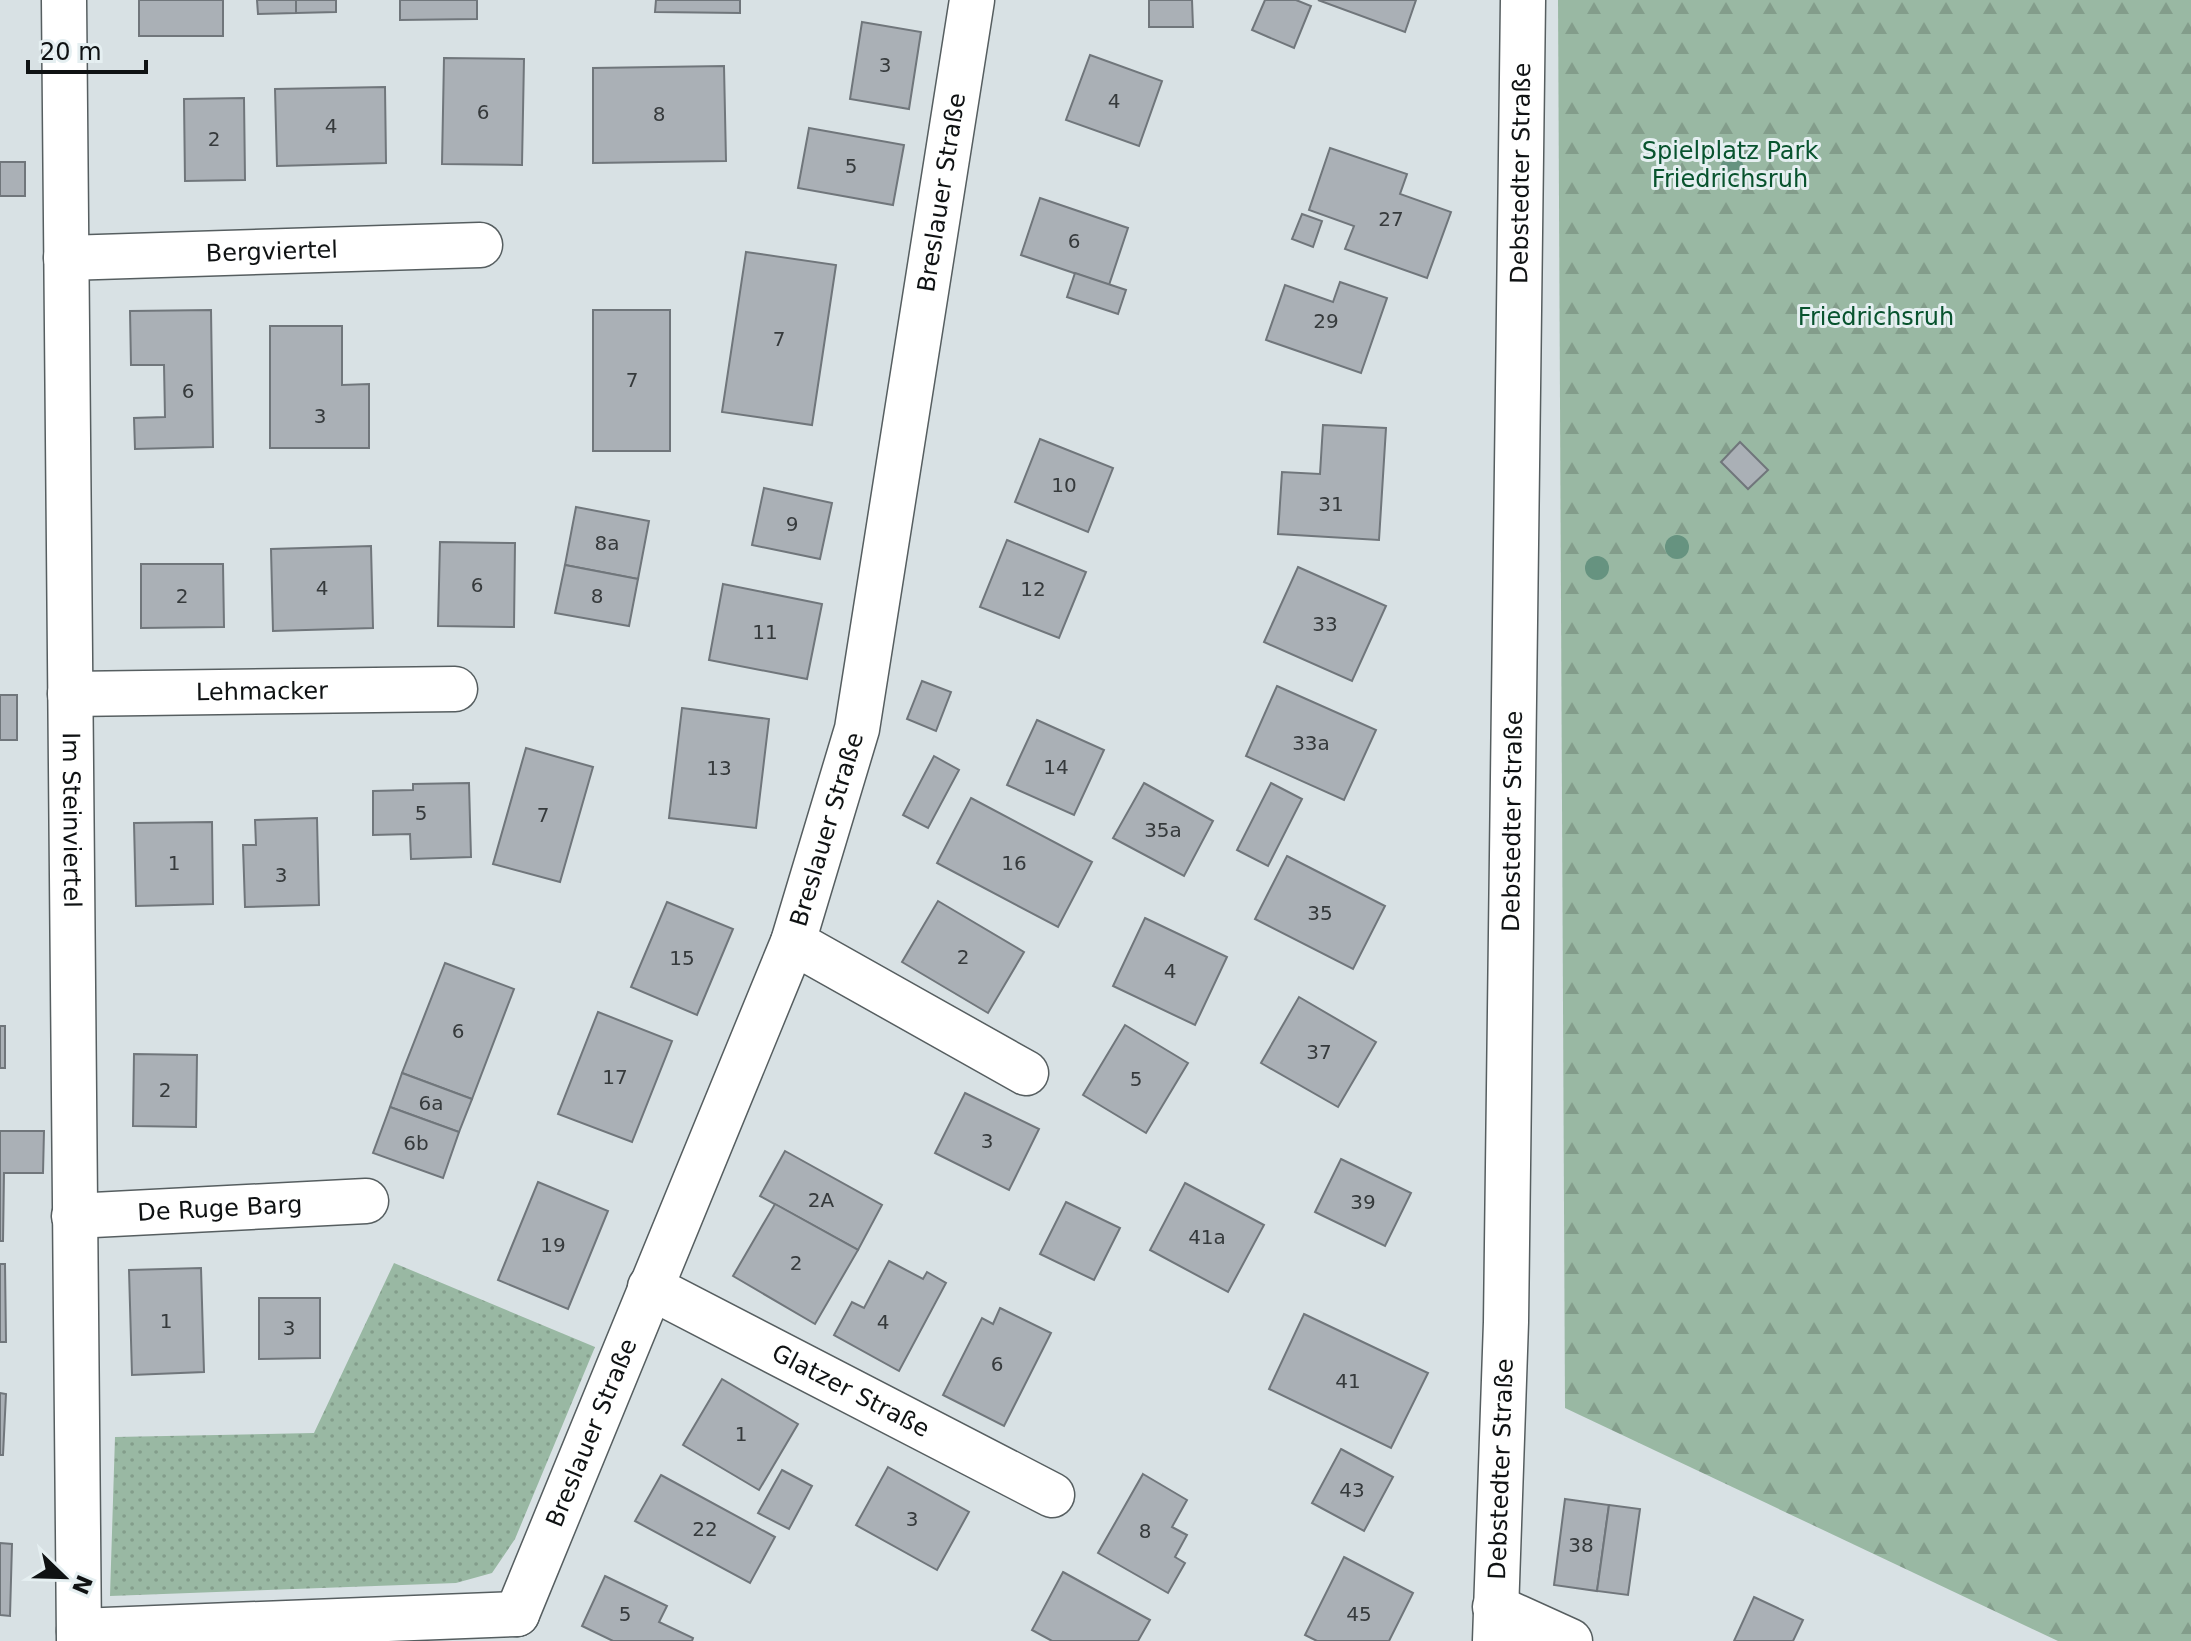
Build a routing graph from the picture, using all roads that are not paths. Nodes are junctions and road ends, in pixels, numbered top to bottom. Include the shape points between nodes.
1 (64, 0) edge
2 (972, 0) edge
3 (1523, 0) edge
4 (480, 245) dead end
5 (66, 258) junction
6 (455, 689) dead end
7 (70, 694) junction
8 (793, 942) junction
9 (1026, 1073) dead end
10 (366, 1201) dead end
11 (74, 1216) junction
12 (650, 1287) junction
13 (1052, 1495) dead end
14 (1495, 1624) edge
15 (520, 1627) edge
16 (79, 1636) edge
17 (1570, 1641) edge

1 - 5 street, Im Steinviertel
2 - 8 street, Breslauer Straße via 857,729
3 - 14 street, Debstedter Straße via 1506,1322
4 - 5 street, Bergviertel
5 - 7 street, Im Steinviertel
6 - 7 street, Lehmacker
7 - 11 street, Im Steinviertel
8 - 9 street
8 - 12 street, Breslauer Straße
10 - 11 street, De Ruge Barg
11 - 16 street, Im Steinviertel
12 - 13 street, Glatzer Straße
12 - 15 street, Breslauer Straße
14 - 17 street
15 - 16 street

